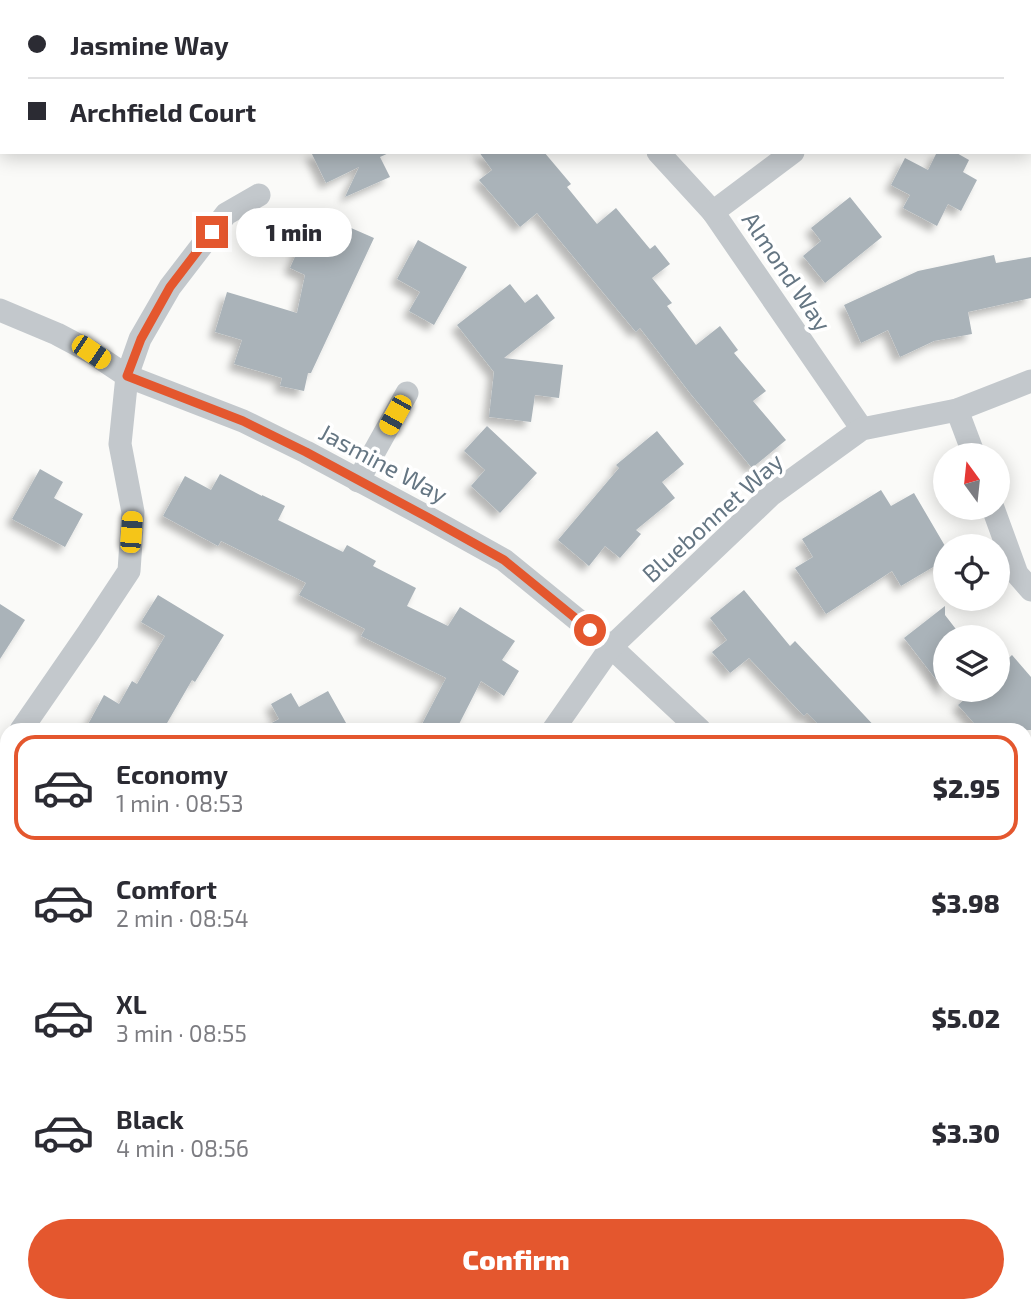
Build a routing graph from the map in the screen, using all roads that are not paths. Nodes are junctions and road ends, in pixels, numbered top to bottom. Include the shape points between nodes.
1 (660, 154) edge
2 (790, 154) edge
3 (259, 195) dead end
4 (713, 212) junction
5 (0, 310) edge
6 (127, 376) junction
7 (1031, 381) edge
8 (407, 393) dead end
9 (957, 410) junction
10 (862, 429) junction
11 (969, 443) edge
12 (358, 481) junction
13 (997, 520) edge
14 (1031, 590) edge
15 (611, 647) junction
16 (25, 723) edge
17 (558, 723) edge
18 (692, 723) edge

1 - 4 street, Almond Way
2 - 4 street
3 - 6 street via 226,214 170,287
4 - 10 street, Almond Way
5 - 6 street, Jasmine Way via 57,334
6 - 12 street, Jasmine Way via 243,421
6 - 16 street via 120,444 132,512 129,571
7 - 9 street, Bluebonnet Way
8 - 12 street
9 - 10 street, Bluebonnet Way
9 - 11 street
10 - 15 street, Bluebonnet Way via 771,495
12 - 15 street, Jasmine Way via 504,560
13 - 14 street via 1017,574
15 - 17 street, Bluebonnet Way
15 - 18 street, Jasmine Way

